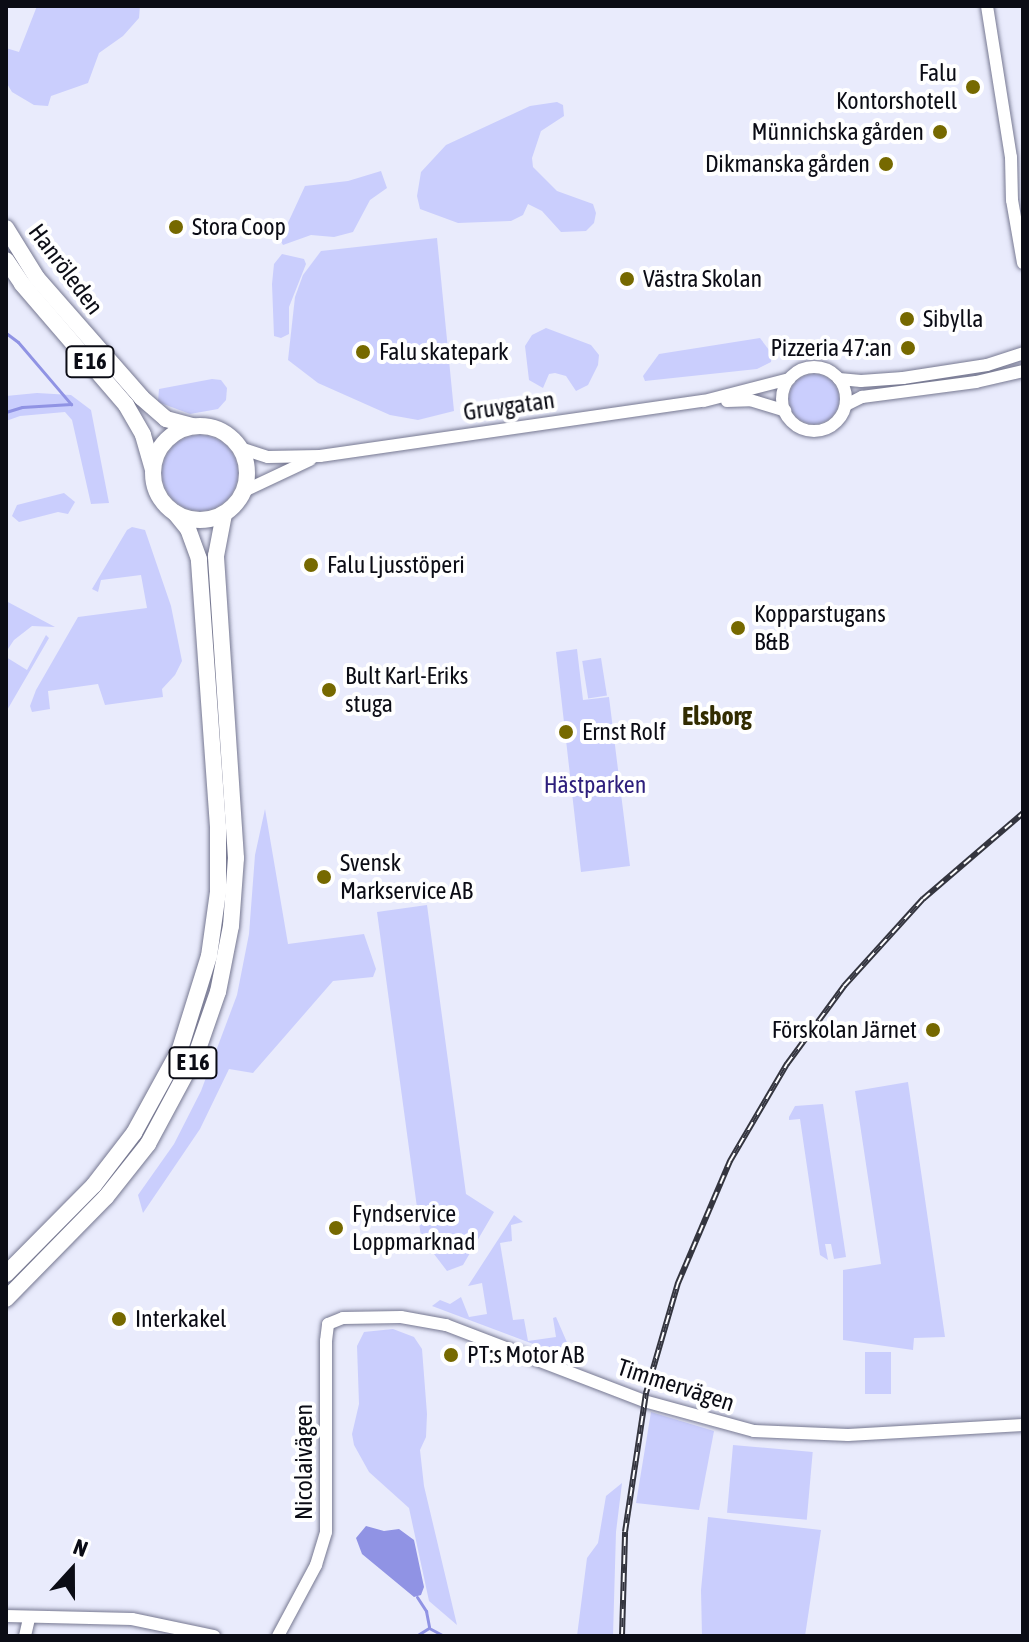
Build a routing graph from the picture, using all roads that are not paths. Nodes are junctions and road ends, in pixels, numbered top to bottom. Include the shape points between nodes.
1 (987, 6) edge
2 (6, 228) edge
3 (6, 260) edge
4 (1023, 263) edge
5 (1023, 353) edge
6 (1023, 371) edge
7 (789, 379) junction
8 (839, 379) junction
9 (704, 401) junction
10 (846, 405) junction
11 (785, 411) junction
12 (197, 426) junction
13 (240, 448) junction
14 (320, 456) junction
15 (154, 474) junction
16 (244, 491) junction
17 (175, 513) junction
18 (224, 514) junction
19 (6, 1274) edge
20 (6, 1299) edge
21 (328, 1324) joint
22 (1023, 1425) edge
23 (6, 1616) edge
24 (29, 1619) junction
25 (25, 1636) edge
26 (214, 1636) edge
27 (278, 1636) edge

1 - 4 street
2 - 12 highway, Hanröleden / E 16 via 43,286 142,398 166,419
3 - 15 highway, Hanröleden / E 16 via 135,417
5 - 8 street via 933,374
6 - 10 street via 862,397
7 - 8 street via 813,367
7 - 9 street, Gruvgatan
7 - 11 street
8 - 10 street
9 - 11 street, Gruvgatan via 750,400
9 - 14 street, Gruvgatan
10 - 11 street via 836,423 819,431 801,428
12 - 13 highway, E 16 via 218,430
12 - 15 highway via 166,441
13 - 14 street, Gruvgatan via 268,457
13 - 16 highway via 247,473
14 - 16 street, Gruvgatan
15 - 17 highway, E 16 via 161,498
16 - 18 highway
17 - 18 highway via 198,520
17 - 19 highway, E 16 via 195,545 201,574 218,838 218,892 209,956 180,1049 140,1124 94,1185
18 - 20 highway, E 16 via 216,556 236,858 231,926 218,992 191,1065 148,1144 99,1204
21 - 22 street, Timmervägen via 368,1316 446,1325 644,1401 754,1431 848,1435
21 - 27 street, Nicolaivägen via 326,1532 316,1565
23 - 24 street
24 - 25 street
24 - 26 street via 132,1619

